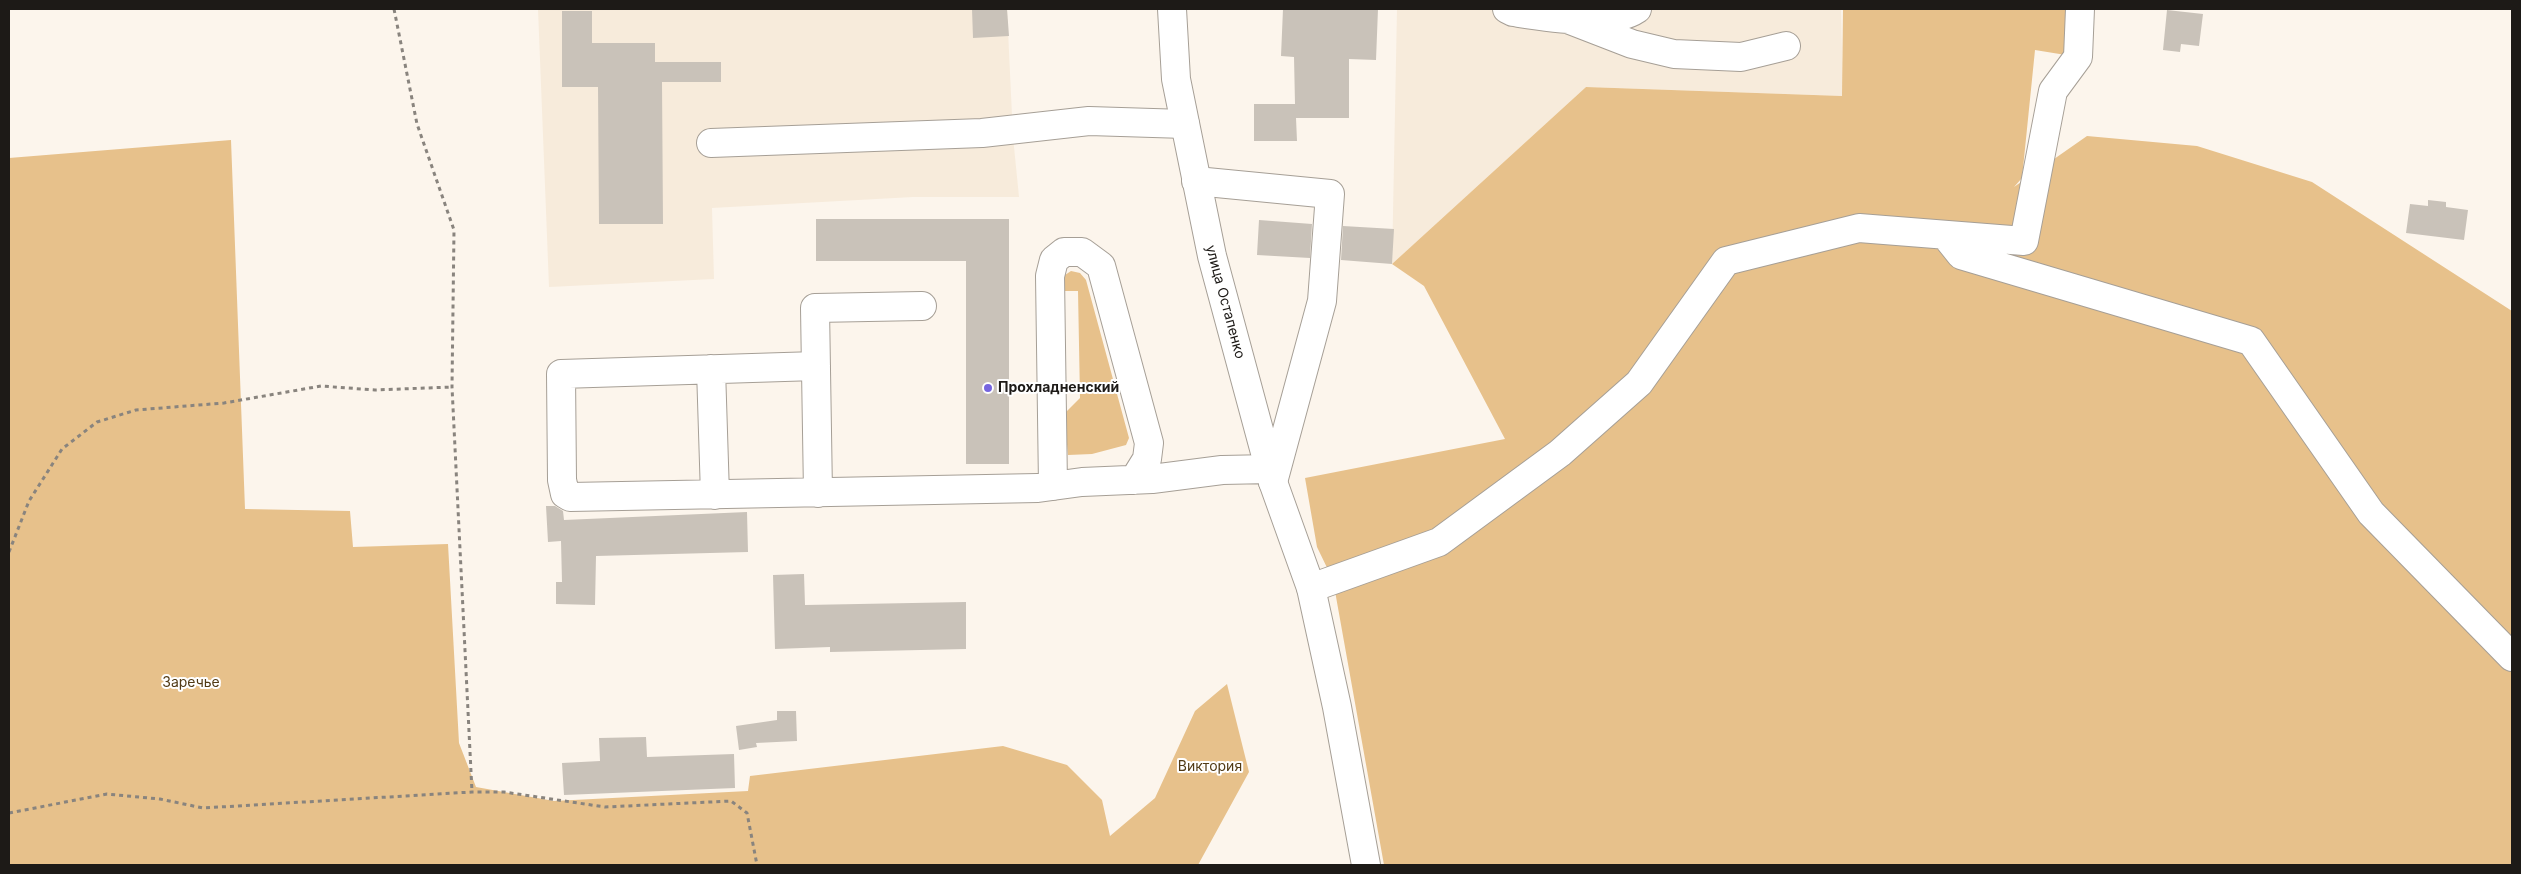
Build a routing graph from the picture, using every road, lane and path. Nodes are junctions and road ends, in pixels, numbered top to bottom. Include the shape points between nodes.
1 (394, 9) edge
2 (1172, 9) edge
3 (1507, 9) edge
4 (1637, 9) edge
5 (2080, 9) edge
6 (1570, 20) junction
7 (1786, 46) dead end
8 (1185, 124) junction
9 (711, 143) dead end
10 (1196, 181) junction
11 (1945, 235) junction
12 (922, 306) dead end
13 (816, 366) junction
14 (711, 370) junction
15 (452, 387) junction
16 (1272, 476) junction
17 (1134, 480) junction
18 (1053, 486) junction
19 (818, 493) junction
20 (714, 495) junction
21 (9, 552) edge
22 (1311, 588) junction
23 (2512, 657) edge
24 (472, 792) junction
25 (9, 813) edge
26 (757, 865) edge
27 (1366, 865) edge

1 - 15 path via 417,124 454,230
2 - 8 main road, улица Остапенко via 1176,79
3 - 6 main road
4 - 6 main road via 1627,16
5 - 11 main road via 2078,57 2053,92 2024,240
6 - 7 main road via 1632,44 1674,54 1742,57
8 - 9 main road via 1089,121 982,133
8 - 10 main road, улица Остапенко
10 - 16 main road, улица Остапенко via 1212,256
10 - 16 main road via 1330,194 1322,302
11 - 22 main road via 1859,228 1726,261 1639,383 1560,453 1439,542
11 - 23 main road via 1961,255 2251,341 2371,513
12 - 13 main road via 815,308
13 - 14 main road
13 - 19 main road
14 - 20 main road
14 - 20 main road via 561,374 562,480 565,494 570,498
15 - 21 path via 375,390 321,386 224,403 136,410 97,422 62,449 30,502
15 - 24 path
16 - 17 main road via 1222,470
16 - 22 main road, улица Остапенко
17 - 18 main road
17 - 18 main road via 1147,459 1149,443 1101,266 1082,252 1064,252 1054,260 1050,276
18 - 19 main road
19 - 20 main road
22 - 27 main road, улица Остапенко
24 - 25 path via 203,808 160,799 107,794
24 - 26 path via 504,792 605,807 731,801 746,813

